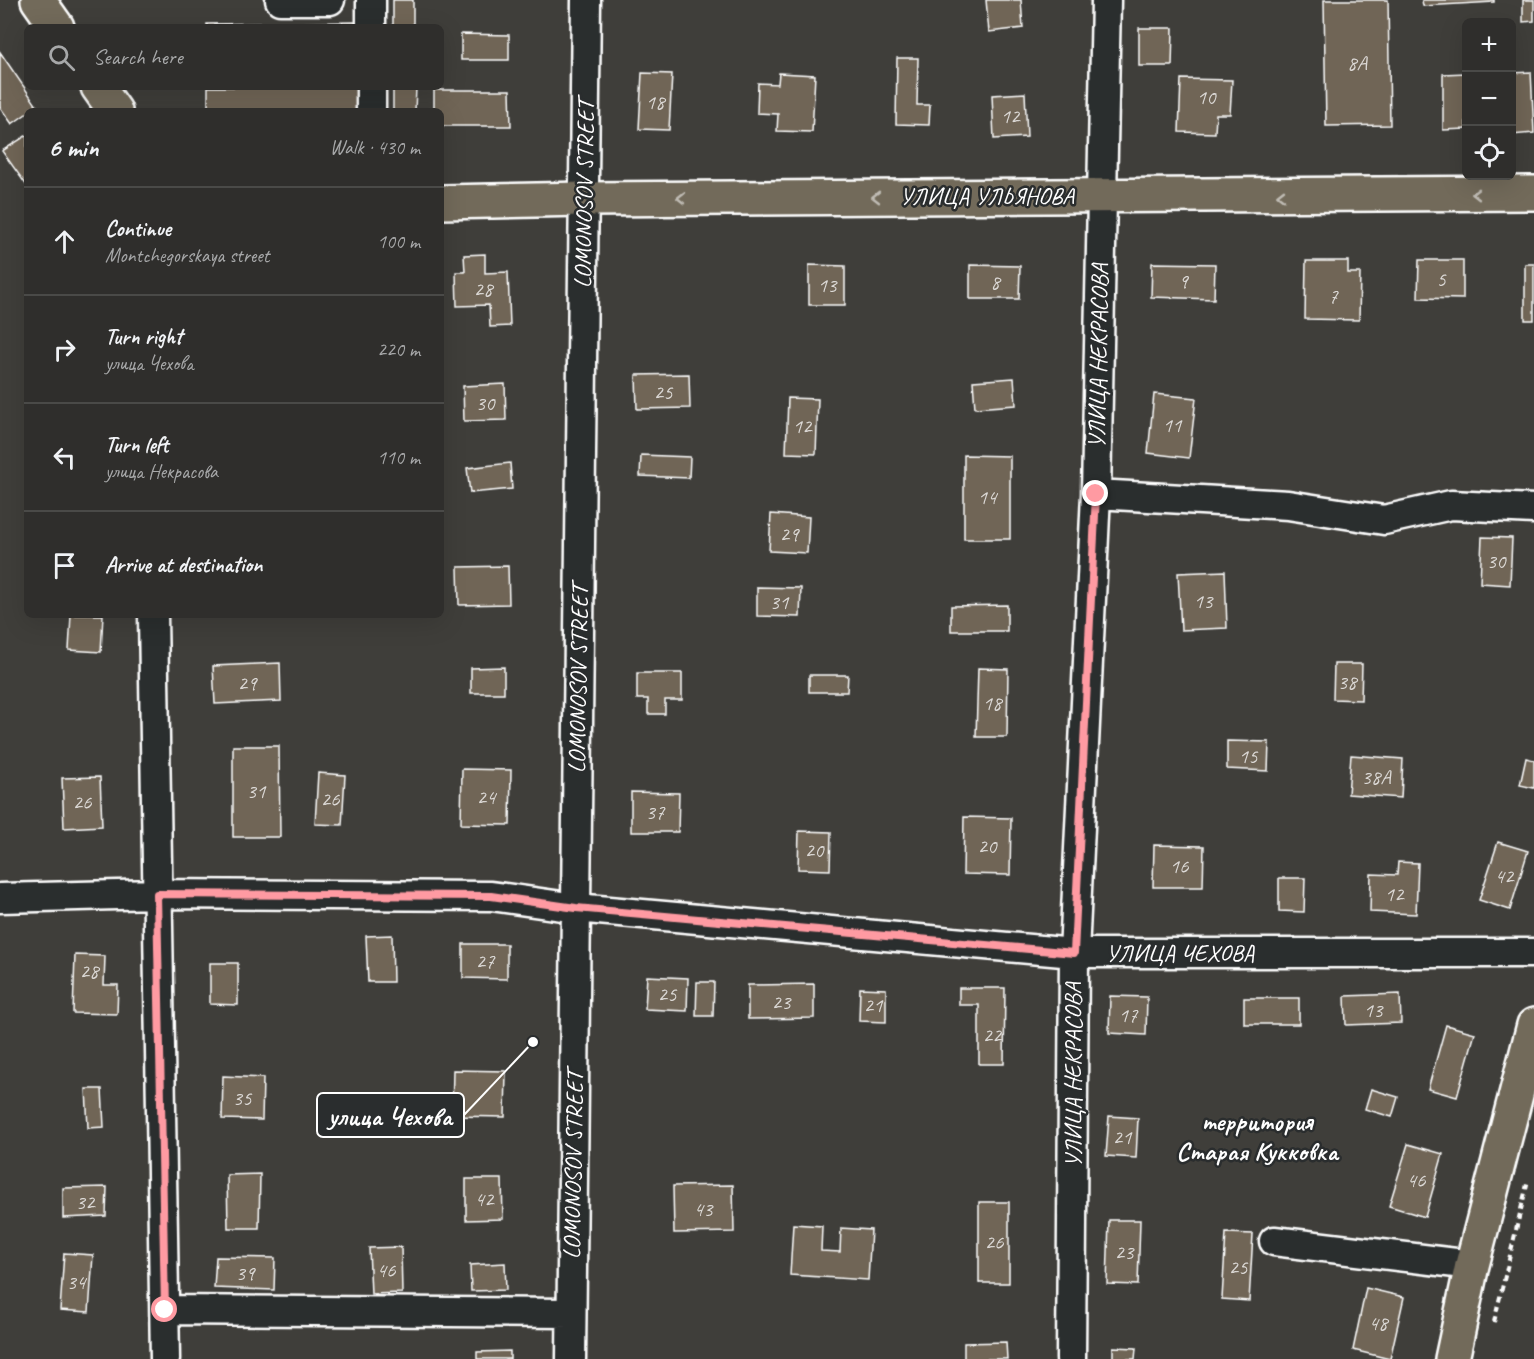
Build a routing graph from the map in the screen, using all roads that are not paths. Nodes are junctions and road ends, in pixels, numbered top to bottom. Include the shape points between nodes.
1 (38, 0) edge
2 (280, 0) edge
3 (330, 0) edge
4 (371, 0) edge
5 (586, 0) edge
6 (1106, 0) edge
7 (55, 24) edge
8 (371, 24) edge
9 (100, 90) edge
10 (371, 90) edge
11 (113, 108) edge
12 (371, 108) edge
13 (1534, 193) edge
14 (1101, 196) junction
15 (584, 199) junction
16 (444, 202) edge
17 (1096, 494) junction
18 (1534, 509) edge
19 (153, 618) edge
20 (157, 894) junction
21 (0, 898) edge
22 (576, 908) junction
23 (1074, 953) junction
24 (1534, 953) edge
25 (1534, 1025) edge
26 (1274, 1241) dead end
27 (1472, 1265) junction
28 (165, 1310) junction
29 (572, 1313) junction
30 (165, 1359) edge
31 (571, 1359) edge
32 (1071, 1359) edge
33 (1452, 1359) edge

1 - 7 main road
2 - 3 street
4 - 8 street
5 - 15 street, LOMONOSOV STREET
6 - 14 street, УЛИЦА НЕКРАСОВА
9 - 11 main road
10 - 12 street
13 -> 14 main road, УЛИЦА УЛЬЯНОВА
14 -> 15 main road, УЛИЦА УЛЬЯНОВА
14 - 17 street, УЛИЦА НЕКРАСОВА
15 - 16 main road, УЛИЦА УЛЬЯНОВА
15 - 22 street, LOMONOSOV STREET
17 - 18 street via 1288,505 1384,520 1451,504
17 - 23 street, УЛИЦА НЕКРАСОВА
19 - 20 street
20 - 21 street, УЛИЦА ЧЕХОВА
20 - 22 street, УЛИЦА ЧЕХОВА via 491,896
20 - 28 street
22 - 23 street, УЛИЦА ЧЕХОВА
22 - 29 street, LOMONOSOV STREET
23 - 24 street, УЛИЦА ЧЕХОВА
23 - 32 street, УЛИЦА НЕКРАСОВА
25 - 27 main road
26 - 27 street
27 - 33 main road
28 - 29 street
28 - 30 street
29 - 31 street, LOMONOSOV STREET

